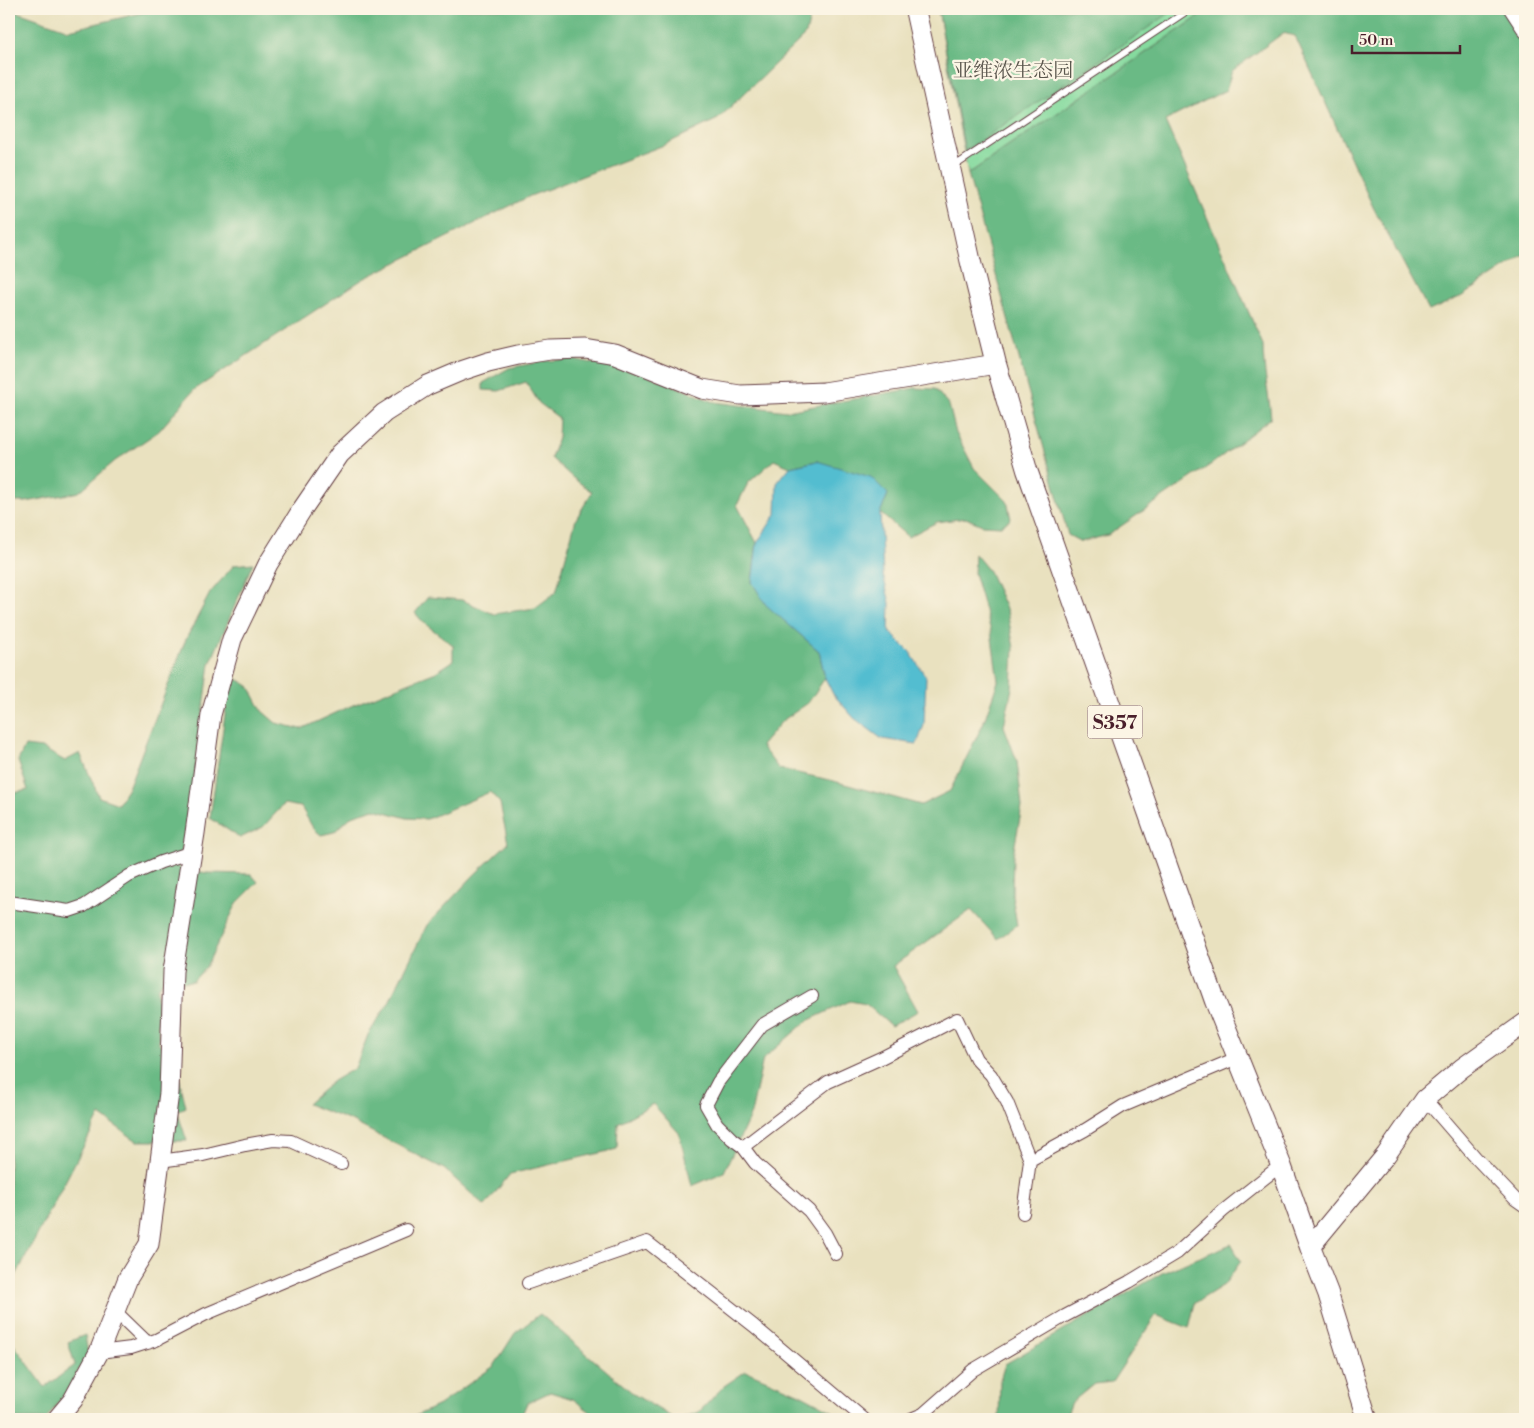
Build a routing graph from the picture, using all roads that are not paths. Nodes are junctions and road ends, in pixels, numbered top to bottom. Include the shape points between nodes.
1 (915, 9) edge
2 (1190, 9) edge
3 (1510, 9) edge
4 (1525, 32) edge
5 (950, 169) junction
6 (996, 364) junction
7 (192, 852) junction
8 (9, 902) edge
9 (812, 996) dead end
10 (1525, 1023) edge
11 (1238, 1058) junction
12 (1425, 1100) junction
13 (743, 1147) junction
14 (1030, 1160) junction
15 (160, 1161) junction
16 (341, 1164) dead end
17 (1281, 1165) junction
18 (1525, 1206) edge
19 (1023, 1213) dead end
20 (406, 1230) dead end
21 (1310, 1247) junction
22 (836, 1254) dead end
23 (528, 1283) dead end
24 (115, 1311) junction
25 (148, 1343) junction
26 (99, 1352) junction
27 (57, 1419) edge
28 (864, 1419) edge
29 (911, 1419) edge
30 (1367, 1419) edge

1 - 5 main road, S357
2 - 5 lane
3 - 4 street
5 - 6 main road, S357
6 - 7 street via 824,392 740,395 702,389 616,354 585,349 550,350 461,371 407,397 384,413 340,454 268,564 232,639 211,715
6 - 11 main road, S357 via 1030,479
7 - 8 street via 129,876 84,906 69,911
7 - 15 street via 173,971 168,1093
9 - 13 street via 762,1026 718,1082 706,1105 717,1124
10 - 12 street via 1462,1068
11 - 14 street via 1123,1106
11 - 17 main road, S357
12 - 18 street via 1476,1158
12 - 21 street via 1386,1156
13 - 14 street via 828,1082 957,1018 976,1059 991,1075 1007,1102
13 - 22 street via 755,1163 809,1211
14 - 19 street
15 - 16 street via 273,1140 291,1141
15 - 24 street via 149,1244 128,1278
17 - 21 main road, S357
17 - 29 street via 1177,1253 973,1370 923,1414
20 - 25 street via 206,1314
21 - 30 main road, S357 via 1328,1293
23 - 28 street via 647,1242 754,1326
24 - 25 street
24 - 26 street
25 - 26 street
26 - 27 street via 73,1400

